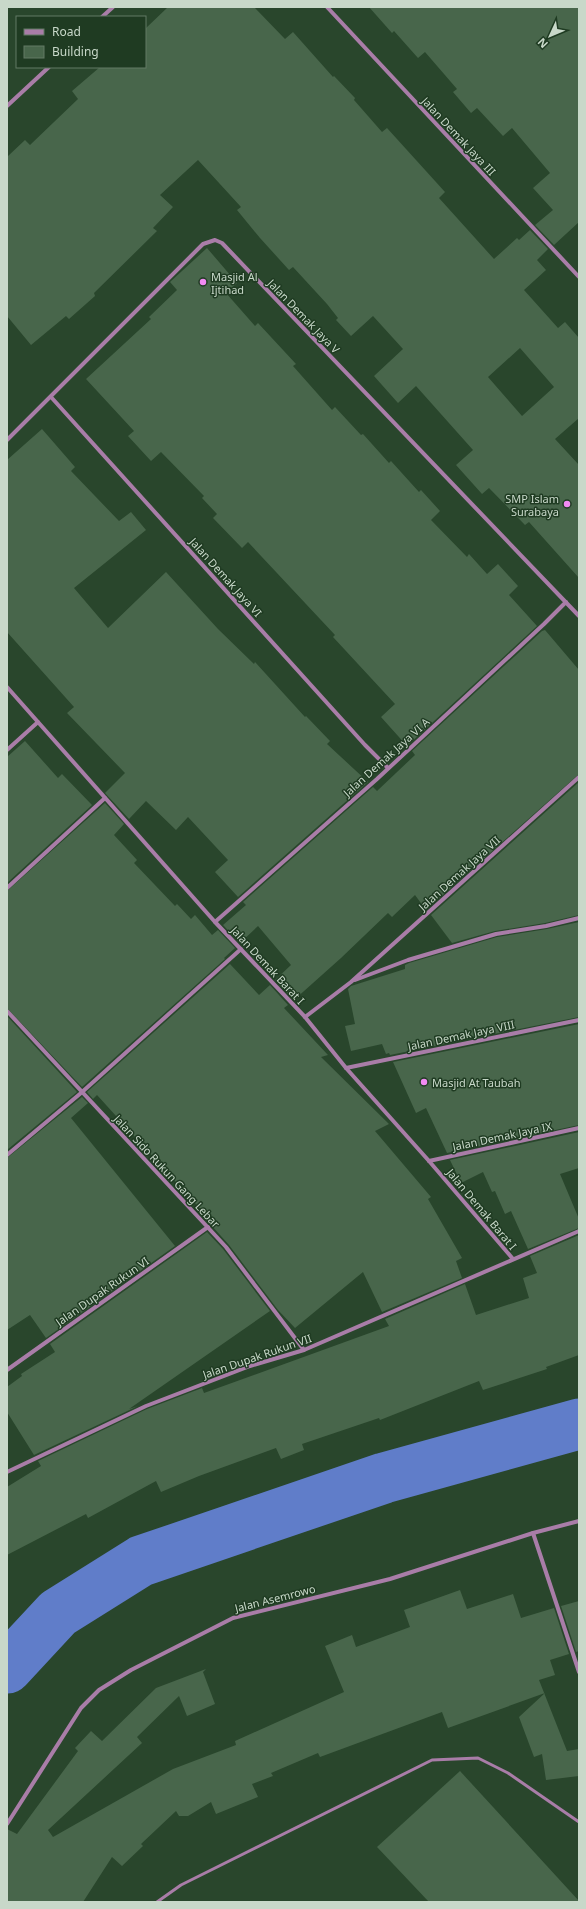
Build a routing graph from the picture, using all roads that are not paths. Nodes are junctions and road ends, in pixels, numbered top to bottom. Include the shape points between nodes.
1 (113, 7) edge
2 (327, 7) edge
3 (103, 16) edge
4 (47, 68) edge
5 (7, 106) edge
6 (579, 278) edge
7 (51, 397) junction
8 (7, 440) edge
9 (566, 602) junction
10 (579, 616) edge
11 (7, 687) edge
12 (38, 722) junction
13 (7, 750) edge
14 (388, 768) junction
15 (579, 777) edge
16 (105, 798) junction
17 (7, 888) edge
18 (579, 918) edge
19 (215, 922) junction
20 (240, 949) junction
21 (351, 982) junction
22 (7, 1011) edge
23 (305, 1017) junction
24 (579, 1020) edge
25 (346, 1068) junction
26 (81, 1093) junction
27 (579, 1128) edge
28 (7, 1154) edge
29 (429, 1161) junction
30 (208, 1227) junction
31 (579, 1231) edge
32 (513, 1259) junction
33 (304, 1350) junction
34 (7, 1370) edge
35 (7, 1472) edge
36 (579, 1522) edge
37 (533, 1533) junction
38 (579, 1672) edge
39 (579, 1822) edge
40 (7, 1824) edge
41 (157, 1902) edge

1 - 3 street
2 - 6 street, Jalan Demak Jaya III
4 - 5 street
7 - 8 street, Jalan Demak Jaya V
7 - 9 street, Jalan Demak Jaya V via 203,244 216,240
7 - 14 street, Jalan Demak Jaya VI
9 - 10 street, Jalan Demak Jaya V
9 - 14 street, Jalan Demak Jaya VI A
11 - 12 street, Jalan Demak Barat I
12 - 13 street
12 - 16 street, Jalan Demak Barat I
14 - 19 street, Jalan Demak Jaya VI A
15 - 21 street, Jalan Demak Jaya VII
16 - 17 street
16 - 19 street, Jalan Demak Barat I
18 - 21 street, Jalan Demak Jaya VII via 496,934 402,962
19 - 20 street, Jalan Demak Barat I
20 - 23 street, Jalan Demak Barat I
20 - 26 street
21 - 23 street, Jalan Demak Jaya VII
22 - 26 street, Jalan Sido Rukun Gang Lebar
23 - 25 street, Jalan Demak Barat I
24 - 25 street, Jalan Demak Jaya VIII
25 - 29 street, Jalan Demak Barat I
26 - 28 street
26 - 30 street, Jalan Sido Rukun Gang Lebar
27 - 29 street, Jalan Demak Jaya IX
29 - 32 street, Jalan Demak Barat I
30 - 33 street, Jalan Sido Rukun Gang Lebar
30 - 34 street, Jalan Dupak Rukun VI
31 - 32 street, Jalan Dupak Rukun VII
32 - 33 street, Jalan Dupak Rukun VII
33 - 35 street, Jalan Dupak Rukun VII via 250,1366 146,1406
36 - 37 street, Jalan Asemrowo
37 - 38 street
37 - 40 street, Jalan Asemrowo via 390,1579 233,1618 131,1670 99,1690 81,1708
39 - 41 lane via 508,1773 478,1758 432,1760 181,1885

